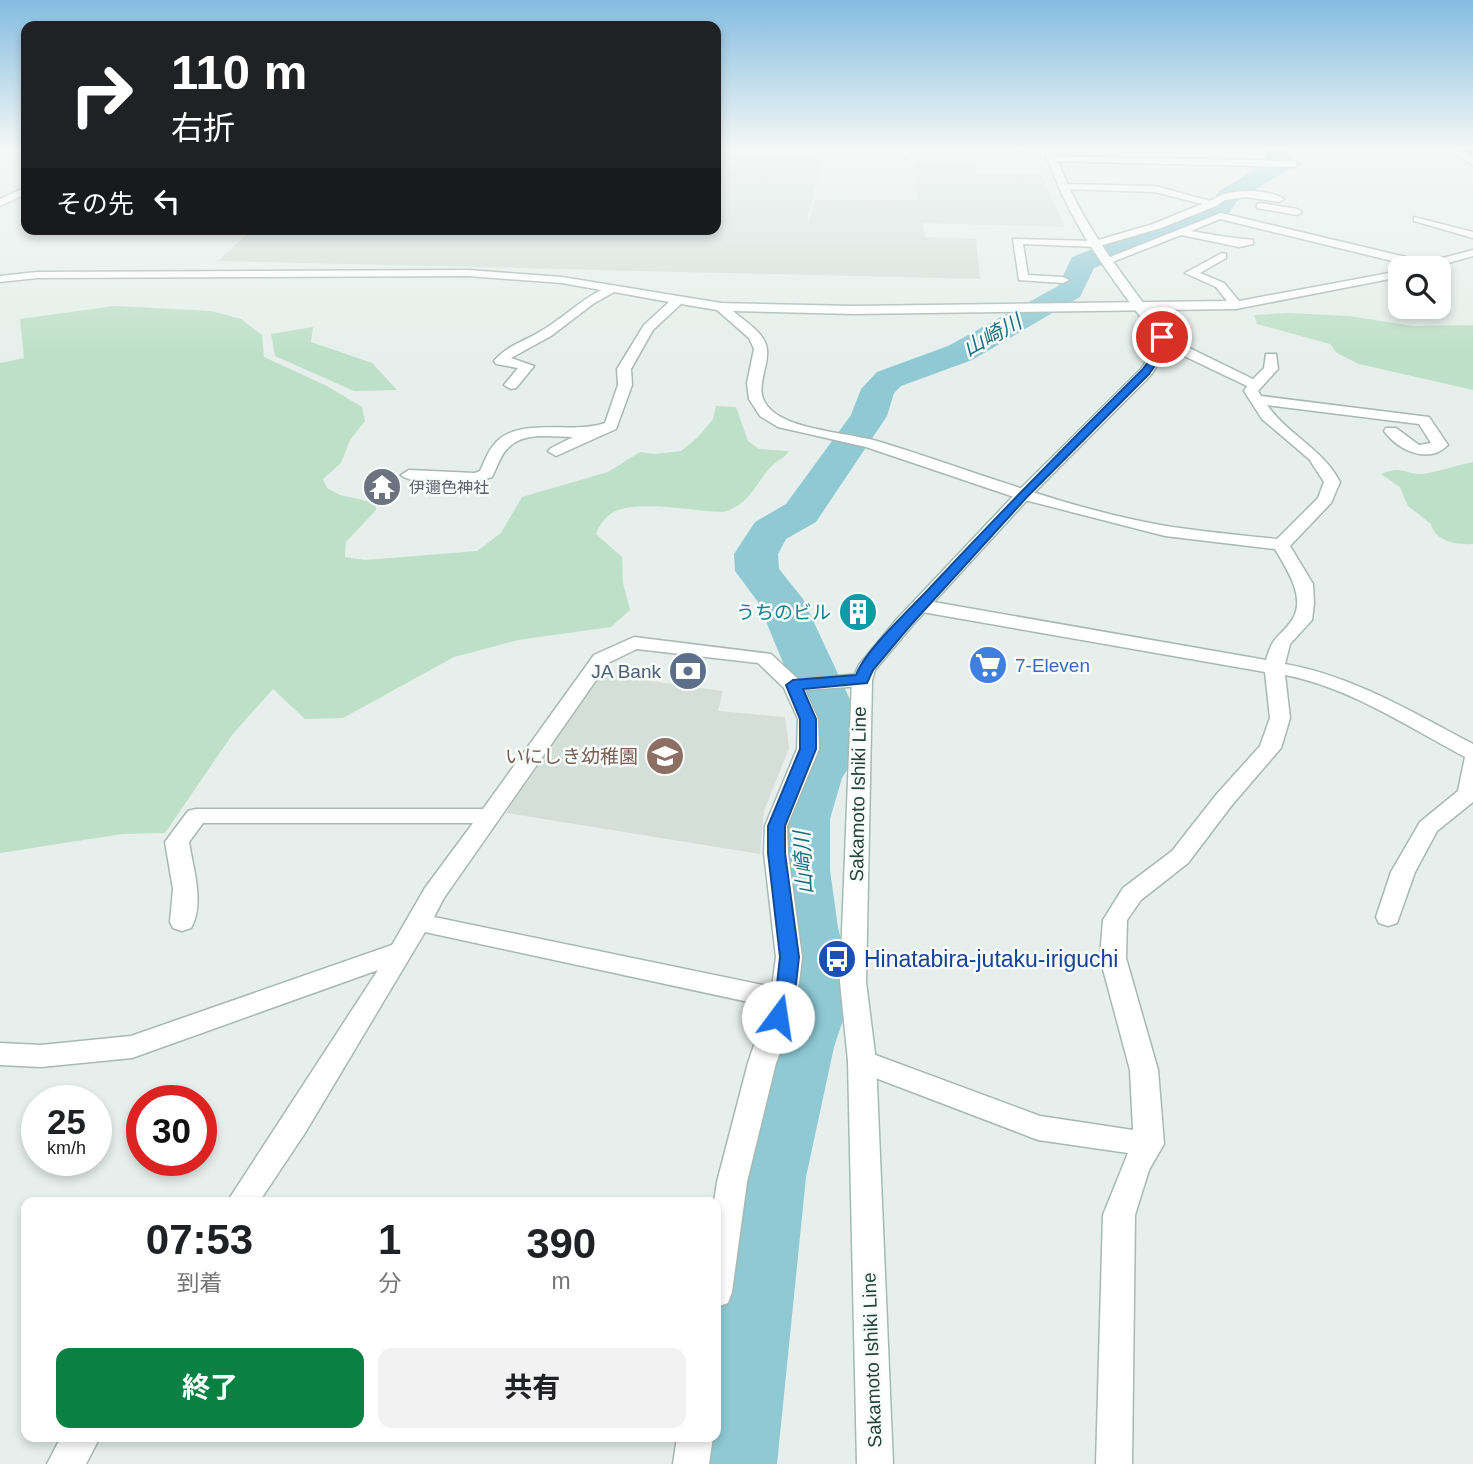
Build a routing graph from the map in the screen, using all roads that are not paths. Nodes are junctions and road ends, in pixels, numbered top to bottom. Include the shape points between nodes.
1 (1078, 217) edge
2 (1179, 217) edge
3 (1218, 217) edge
4 (1226, 217) edge
5 (1418, 219) dead end
6 (1157, 226) junction
7 (1181, 232) junction
8 (1473, 235) edge
9 (1249, 242) dead end
10 (1097, 245) junction
11 (1473, 253) edge
12 (1222, 256) dead end
13 (1388, 258) edge
14 (1451, 258) edge
15 (1105, 260) junction
16 (1388, 276) edge
17 (0, 278) edge
18 (1063, 280) dead end
19 (614, 288) junction
20 (678, 300) junction
21 (1237, 305) junction
22 (1138, 306) junction
23 (721, 307) junction
24 (1166, 342) junction
25 (1271, 357) dead end
26 (511, 385) dead end
27 (1256, 393) junction
28 (1391, 431) dead end
29 (592, 433) junction
30 (556, 451) dead end
31 (409, 475) dead end
32 (1023, 495) junction
33 (1282, 545) junction
34 (922, 606) junction
35 (1274, 667) junction
36 (862, 680) junction
37 (793, 685) junction
38 (1473, 753) edge
39 (1473, 761) edge
40 (489, 816) junction
41 (1388, 917) dead end
42 (182, 922) dead end
43 (418, 922) junction
44 (401, 952) junction
45 (782, 999) junction
46 (0, 1054) edge
47 (862, 1060) junction
48 (1149, 1144) junction
49 (245, 1197) edge
50 (721, 1258) edge
51 (79, 1442) edge
52 (694, 1442) edge
53 (65, 1464) edge
54 (691, 1464) edge
55 (875, 1464) edge
56 (1114, 1464) edge

1 - 10 street
2 - 6 street
3 - 7 street
4 - 13 street
5 - 8 street
6 - 7 street
6 - 10 street
7 - 9 street
7 - 15 street
10 - 15 street
10 - 18 street via 1017,241 1023,278
11 - 14 street
12 - 21 street via 1191,273 1220,285
15 - 22 street
16 - 21 street
17 - 19 street via 468,273
19 - 20 street
19 - 26 street via 506,355 501,361 527,366
20 - 23 street
20 - 29 street via 648,328 624,369 625,385 611,426
21 - 22 street
22 - 23 street
22 - 24 street
23 - 32 street via 755,336 761,349 754,383 756,399 765,413 783,424 870,444
24 - 27 street
24 - 32 street, Sakamoto Ishiki Line via 1146,372
25 - 27 street via 1271,369
27 - 28 street via 1424,420 1440,445 1430,451 1411,448
27 - 33 street via 1275,425 1317,458 1332,482 1325,500
29 - 30 street
29 - 31 street via 531,432 513,437 500,446 486,474 472,480
32 - 33 street via 1165,531
32 - 34 street, Sakamoto Ishiki Line
33 - 35 street via 1304,584 1305,603 1303,620 1281,642
34 - 35 street
34 - 36 street, Sakamoto Ishiki Line via 866,669
35 - 38 street via 1316,676 1362,694
35 - 48 street via 1280,718 1270,748 1180,857 1132,894 1115,920 1113,958 1144,1070
36 - 37 street
36 - 47 street, Sakamoto Ishiki Line via 853,982
37 - 40 street via 764,658 634,643 600,659
37 - 45 street via 808,719 808,749 776,826 789,957
39 - 41 street via 1469,794 1428,827 1403,872
40 - 42 street via 196,816 177,842 185,889
40 - 43 street
43 - 44 street
43 - 45 street
44 - 46 street via 132,1046 41,1056
44 - 49 street
45 - 50 street via 732,1182
47 - 48 street via 1038,1128
47 - 55 street, Sakamoto Ishiki Line
48 - 56 street via 1135,1167 1119,1215
51 - 53 street
52 - 54 street

